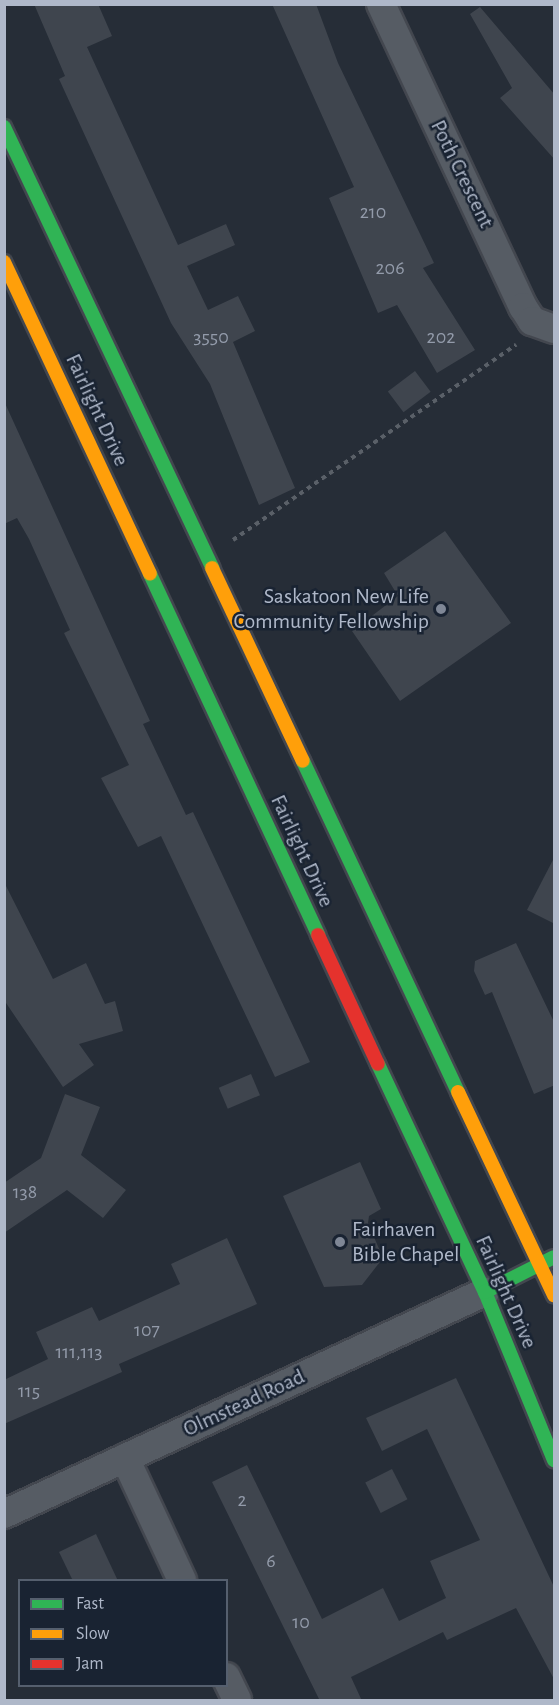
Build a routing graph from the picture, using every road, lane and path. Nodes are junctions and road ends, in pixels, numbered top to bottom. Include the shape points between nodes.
1 (381, 4) edge
2 (4, 127) edge
3 (4, 262) edge
4 (555, 329) edge
5 (519, 343) dead end
6 (235, 539) dead end
7 (555, 1257) edge
8 (541, 1264) junction
9 (485, 1293) junction
10 (555, 1295) edge
11 (125, 1458) junction
12 (555, 1460) edge
13 (4, 1514) edge
14 (181, 1579) edge
15 (228, 1681) edge
16 (237, 1701) edge

1 - 4 street, Poth Crescent via 523,307 532,321
2 - 8 main road, Fairlight Drive
3 - 9 main road, Fairlight Drive
5 - 6 path
7 - 8 main road
8 - 9 main road
8 - 10 main road, Fairlight Drive
9 - 11 street, Olmstead Road
9 - 12 main road, Fairlight Drive
11 - 13 street, Olmstead Road
11 - 14 street
15 - 16 street

